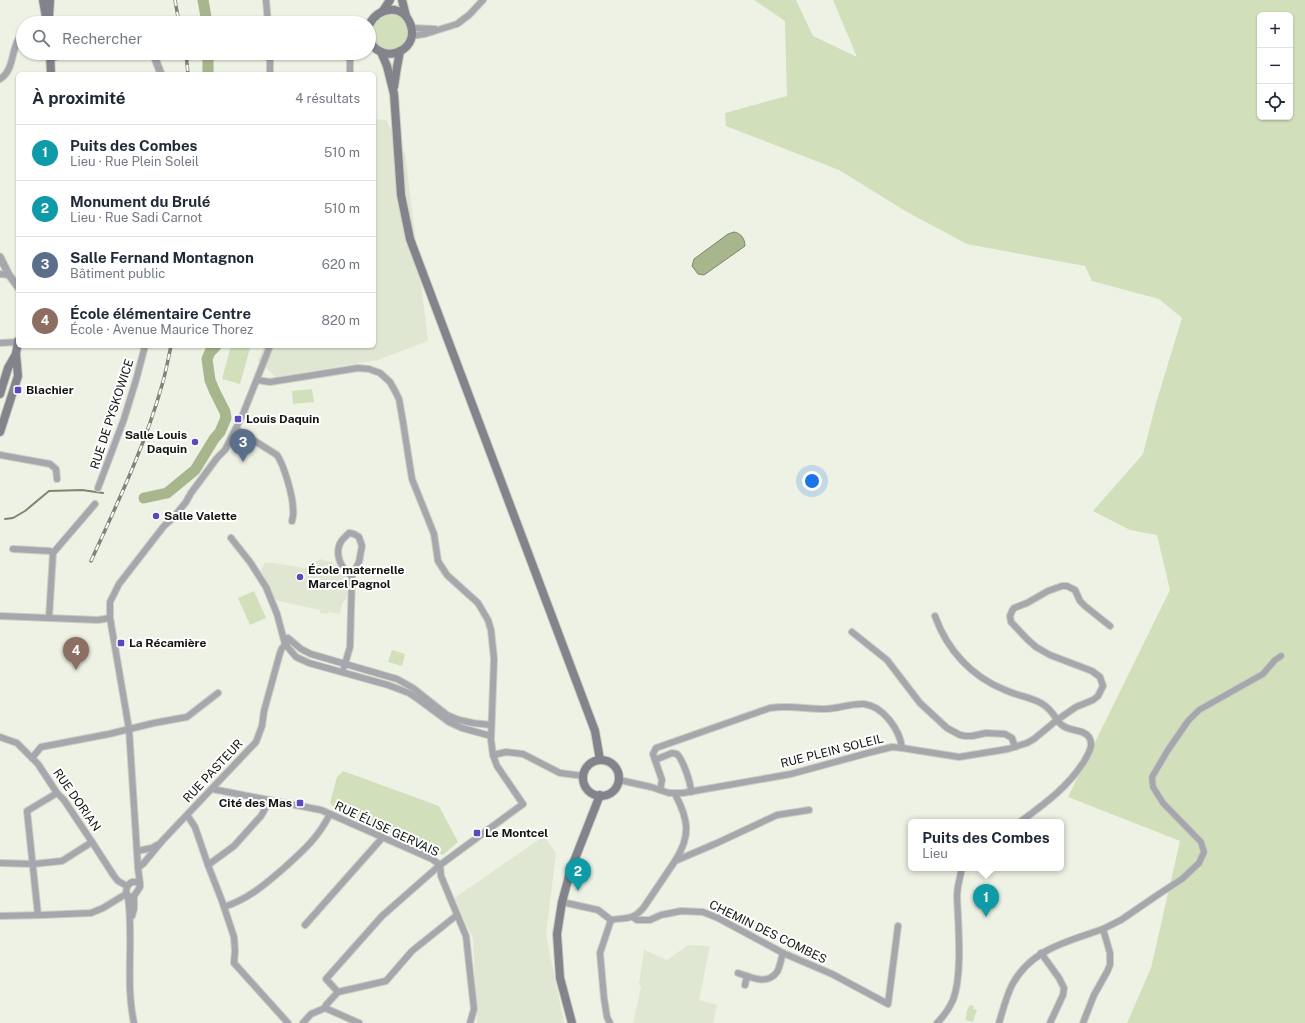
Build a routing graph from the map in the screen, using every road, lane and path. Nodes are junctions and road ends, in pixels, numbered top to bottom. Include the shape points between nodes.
1 (43, 0) edge
2 (50, 0) edge
3 (266, 0) edge
4 (390, 0) edge
5 (402, 0) edge
6 (483, 0) edge
7 (383, 11) junction
8 (46, 16) edge
9 (49, 16) edge
10 (267, 16) edge
11 (375, 16) edge
12 (406, 16) junction
13 (412, 32) junction
14 (16, 45) edge
15 (376, 48) edge
16 (400, 51) junction
17 (381, 52) junction
18 (50, 60) edge
19 (156, 60) edge
20 (270, 60) edge
21 (350, 60) edge
22 (51, 72) edge
23 (161, 72) edge
24 (270, 72) edge
25 (350, 72) edge
26 (0, 79) edge
27 (394, 94) junction
28 (0, 257) edge
29 (0, 274) edge
30 (9, 275) junction
31 (16, 284) edge
32 (16, 342) edge
33 (0, 343) edge
34 (17, 348) edge
35 (144, 348) edge
36 (269, 348) edge
37 (16, 354) junction
38 (257, 380) junction
39 (0, 394) edge
40 (236, 430) junction
41 (0, 432) edge
42 (0, 455) edge
43 (57, 479) dead end
44 (98, 488) dead end
45 (95, 504) dead end
46 (292, 522) dead end
47 (231, 538) dead end
48 (13, 549) dead end
49 (53, 553) junction
50 (352, 576) junction
51 (0, 616) edge
52 (935, 616) dead end
53 (49, 618) junction
54 (110, 618) junction
55 (1110, 626) dead end
56 (852, 632) dead end
57 (287, 642) junction
58 (1281, 656) dead end
59 (345, 664) junction
60 (343, 673) junction
61 (218, 693) dead end
62 (1058, 720) junction
63 (491, 725) junction
64 (129, 729) junction
65 (491, 736) junction
66 (0, 737) edge
67 (1015, 747) junction
68 (902, 748) junction
69 (493, 755) junction
70 (32, 758) junction
71 (600, 760) junction
72 (655, 760) junction
73 (584, 776) junction
74 (619, 780) junction
75 (212, 789) junction
76 (660, 790) junction
77 (691, 792) junction
78 (57, 793) junction
79 (675, 794) junction
80 (600, 795) junction
81 (270, 800) junction
82 (809, 810) dead end
83 (330, 814) junction
84 (187, 815) junction
85 (1024, 819) edge
86 (383, 837) junction
87 (163, 840) junction
88 (92, 842) junction
89 (137, 851) junction
90 (674, 861) junction
91 (0, 863) edge
92 (33, 864) junction
93 (208, 864) junction
94 (440, 865) junction
95 (138, 868) junction
96 (961, 871) edge
97 (130, 884) junction
98 (140, 884) junction
99 (129, 896) junction
100 (562, 902) junction
101 (224, 907) junction
102 (38, 915) junction
103 (457, 915) junction
104 (0, 916) edge
105 (634, 917) junction
106 (611, 920) junction
107 (305, 925) dead end
108 (898, 926) dead end
109 (1102, 930) junction
110 (783, 953) junction
111 (1041, 953) junction
112 (738, 973) dead end
113 (747, 976) junction
114 (745, 985) dead end
115 (338, 992) junction
116 (324, 1008) junction
117 (134, 1023) edge
118 (288, 1023) edge
119 (303, 1023) edge
120 (359, 1023) edge
121 (470, 1023) edge
122 (572, 1023) edge
123 (610, 1023) edge
124 (937, 1023) edge
125 (999, 1023) edge
126 (1050, 1023) edge
127 (1083, 1023) edge

1 - 8 main road
2 - 9 main road
3 - 10 street
4 - 7 main road
5 - 12 main road
6 - 13 street via 457,24 425,34
7 - 11 main road
7 - 12 main road via 391,10
12 - 13 main road
13 - 16 main road via 405,48
14 - 26 street via 8,69
15 - 17 main road
16 - 17 main road via 388,54
16 - 27 main road
17 - 27 main road
18 - 22 main road
19 - 23 street
20 - 24 street
21 - 25 street
27 - 71 main road via 401,195 410,239 595,731
28 - 30 street
29 - 30 street
30 - 31 street
32 - 33 street
34 - 37 main road
35 - 44 street, RUE DE PYSKOWICE via 126,414
36 - 38 street
37 - 39 main road via 8,368
37 - 41 main road via 18,376
38 - 40 street
38 - 63 street via 270,382 358,368 380,373 390,382 399,399 412,479 434,534 438,561 447,575 478,604 491,630 494,659
40 - 46 street via 280,459 294,508
40 - 54 street via 225,450 186,502 119,584 110,602
42 - 43 street via 41,461 54,466
45 - 49 street
47 - 57 street via 266,587
48 - 49 street
49 - 53 street
50 - 50 street via 359,562 362,546 359,537 349,533 338,549 341,566
50 - 59 street via 350,647
51 - 53 street
52 - 62 street via 946,640 970,669 987,682 1045,705
53 - 54 street
54 - 64 street
55 - 62 street, RUE PLEIN SOLEIL via 1080,601 1075,590 1067,586 1048,591 1012,611 1011,622 1036,647 1092,671 1100,677 1103,686 1098,696
56 - 67 street via 887,660 920,703 947,728 965,736 1006,734 1012,738
57 - 59 street via 311,654
57 - 60 street via 296,657
57 - 75 street, RUE PASTEUR via 280,653 256,742
58 - 109 street via 1263,674 1199,710 1188,721 1152,777 1153,787 1163,802 1204,847 1199,863 1182,879
59 - 60 street
59 - 63 street via 397,679 413,688 447,715 459,720
60 - 65 street via 388,685 409,694 449,722
61 - 64 street via 187,716
62 - 67 street, RUE PLEIN SOLEIL via 1034,739
62 - 85 street via 1068,729 1086,734 1091,748 1080,768 1061,791
63 - 65 street
64 - 70 street via 41,747
64 - 89 street
65 - 69 street
66 - 70 street, RUE DORIAN via 17,743
67 - 68 street, RUE PLEIN SOLEIL via 959,757
68 - 72 street via 894,726 869,705 857,704 827,709 783,706 770,708 656,748 653,754
68 - 77 street, RUE PLEIN SOLEIL via 892,747 791,774
69 - 73 street via 506,752 523,754 560,773
69 - 94 street via 500,771 523,804
70 - 78 street, RUE DORIAN
71 - 73 main road via 592,762
71 - 74 main road via 614,765
72 - 76 street via 662,780
72 - 77 street via 672,753 677,754
73 - 80 main road via 587,788
74 - 76 street, RUE PLEIN SOLEIL
74 - 80 main road via 614,790
75 - 81 street, RUE ÉLISE GERVAIS
75 - 84 street, RUE PASTEUR
76 - 79 street, RUE PLEIN SOLEIL
77 - 79 street, RUE PLEIN SOLEIL
78 - 88 street, RUE DORIAN
78 - 92 street via 27,812
79 - 90 street via 686,818 687,831
80 - 100 main road via 571,869
81 - 83 street, RUE ÉLISE GERVAIS
81 - 93 street via 261,816 234,846
82 - 90 street via 777,815
83 - 86 street, RUE ÉLISE GERVAIS
83 - 101 street via 308,847 256,892 238,903
84 - 87 street, RUE PASTEUR
84 - 93 street via 195,827
86 - 94 street, RUE ÉLISE GERVAIS
86 - 107 street
87 - 89 street, RUE PASTEUR via 152,848
87 - 95 street, RUE PASTEUR
88 - 92 street via 62,861
88 - 97 street, RUE DORIAN via 118,880
89 - 95 street
90 - 105 street via 644,907
91 - 92 street
92 - 102 street
93 - 101 street
94 - 103 street, RUE ÉLISE GERVAIS via 441,876
94 - 115 street via 382,916 326,979
95 - 97 street
95 - 98 street
96 - 124 street via 957,896 956,989 953,1000
97 - 98 street
97 - 99 street
98 - 99 street
99 - 102 street via 91,913
99 - 117 street via 134,909 131,920 131,997
100 - 106 street via 598,910
100 - 122 main road via 557,934 560,978
101 - 118 street via 234,936 234,963
102 - 104 street
103 - 115 street via 412,951 386,981
103 - 121 street, RUE ÉLISE GERVAIS via 466,936 474,1009
105 - 106 street, CHEMIN DES COMBES
105 - 110 street, CHEMIN DES COMBES via 637,920 650,920 672,912 703,912
106 - 123 street via 600,953 604,998
108 - 110 street, CHEMIN DES COMBES via 888,1004 832,974
109 - 111 street
109 - 127 street via 1110,953 1110,964 1089,1004
110 - 113 street via 777,972 769,979
111 - 125 street via 1025,966 1015,980
111 - 126 street via 1064,988
112 - 113 street
113 - 114 street
115 - 116 street
116 - 119 street via 311,1014
116 - 120 street

